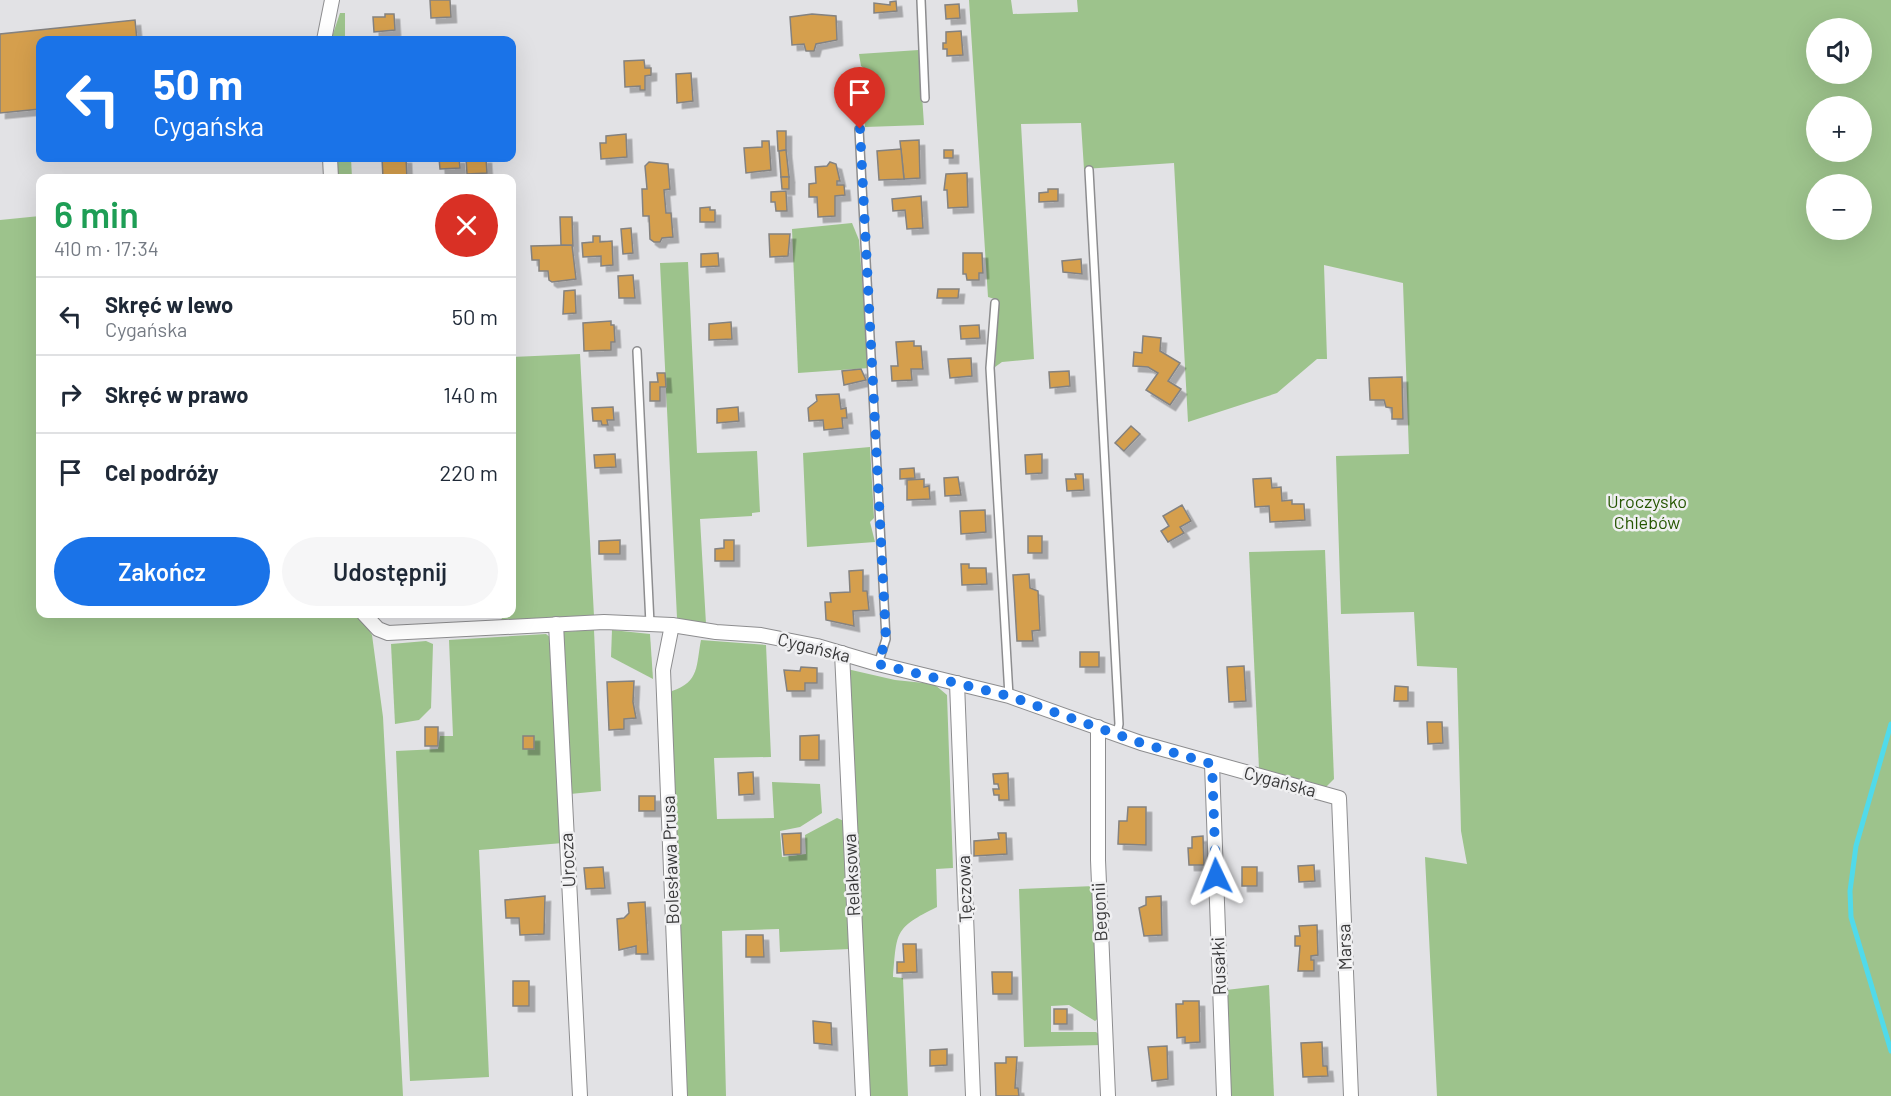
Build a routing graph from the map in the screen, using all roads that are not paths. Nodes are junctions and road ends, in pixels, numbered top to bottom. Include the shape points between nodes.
1 (332, 0) edge
2 (921, 0) edge
3 (325, 36) edge
4 (925, 98) dead end
5 (860, 129) dead end
6 (1089, 170) dead end
7 (994, 303) dead end
8 (637, 351) dead end
9 (368, 618) edge
10 (556, 624) junction
11 (650, 624) junction
12 (672, 625) junction
13 (842, 653) junction
14 (878, 664) junction
15 (957, 683) junction
16 (1009, 696) junction
17 (1098, 727) junction
18 (1117, 734) junction
19 (1212, 764) junction
20 (1339, 798) joint
21 (580, 1096) edge
22 (680, 1096) edge
23 (862, 1096) edge
24 (973, 1096) edge
25 (1108, 1096) edge
26 (1224, 1096) edge
27 (1352, 1096) edge

1 - 3 street
2 - 4 lane
5 - 14 lane via 886,639
6 - 18 lane
7 - 16 lane via 990,368
8 - 11 lane
9 - 10 street, Cygańska via 388,633
10 - 11 street, Cygańska
10 - 21 street, Urocza
11 - 12 street, Cygańska
12 - 13 street, Cygańska via 761,635
12 - 22 street, Bolesława Prusa via 663,670
13 - 14 street, Cygańska
13 - 23 street, Relaksowa
14 - 15 street, Cygańska
15 - 16 street, Cygańska
15 - 24 street, Tęczowa
16 - 17 street, Cygańska
17 - 18 street, Cygańska
17 - 25 street, Begonii via 1098,860
18 - 19 street, Cygańska
19 - 20 street, Cygańska
19 - 26 street, Rusałki
20 - 27 street, Marsa

